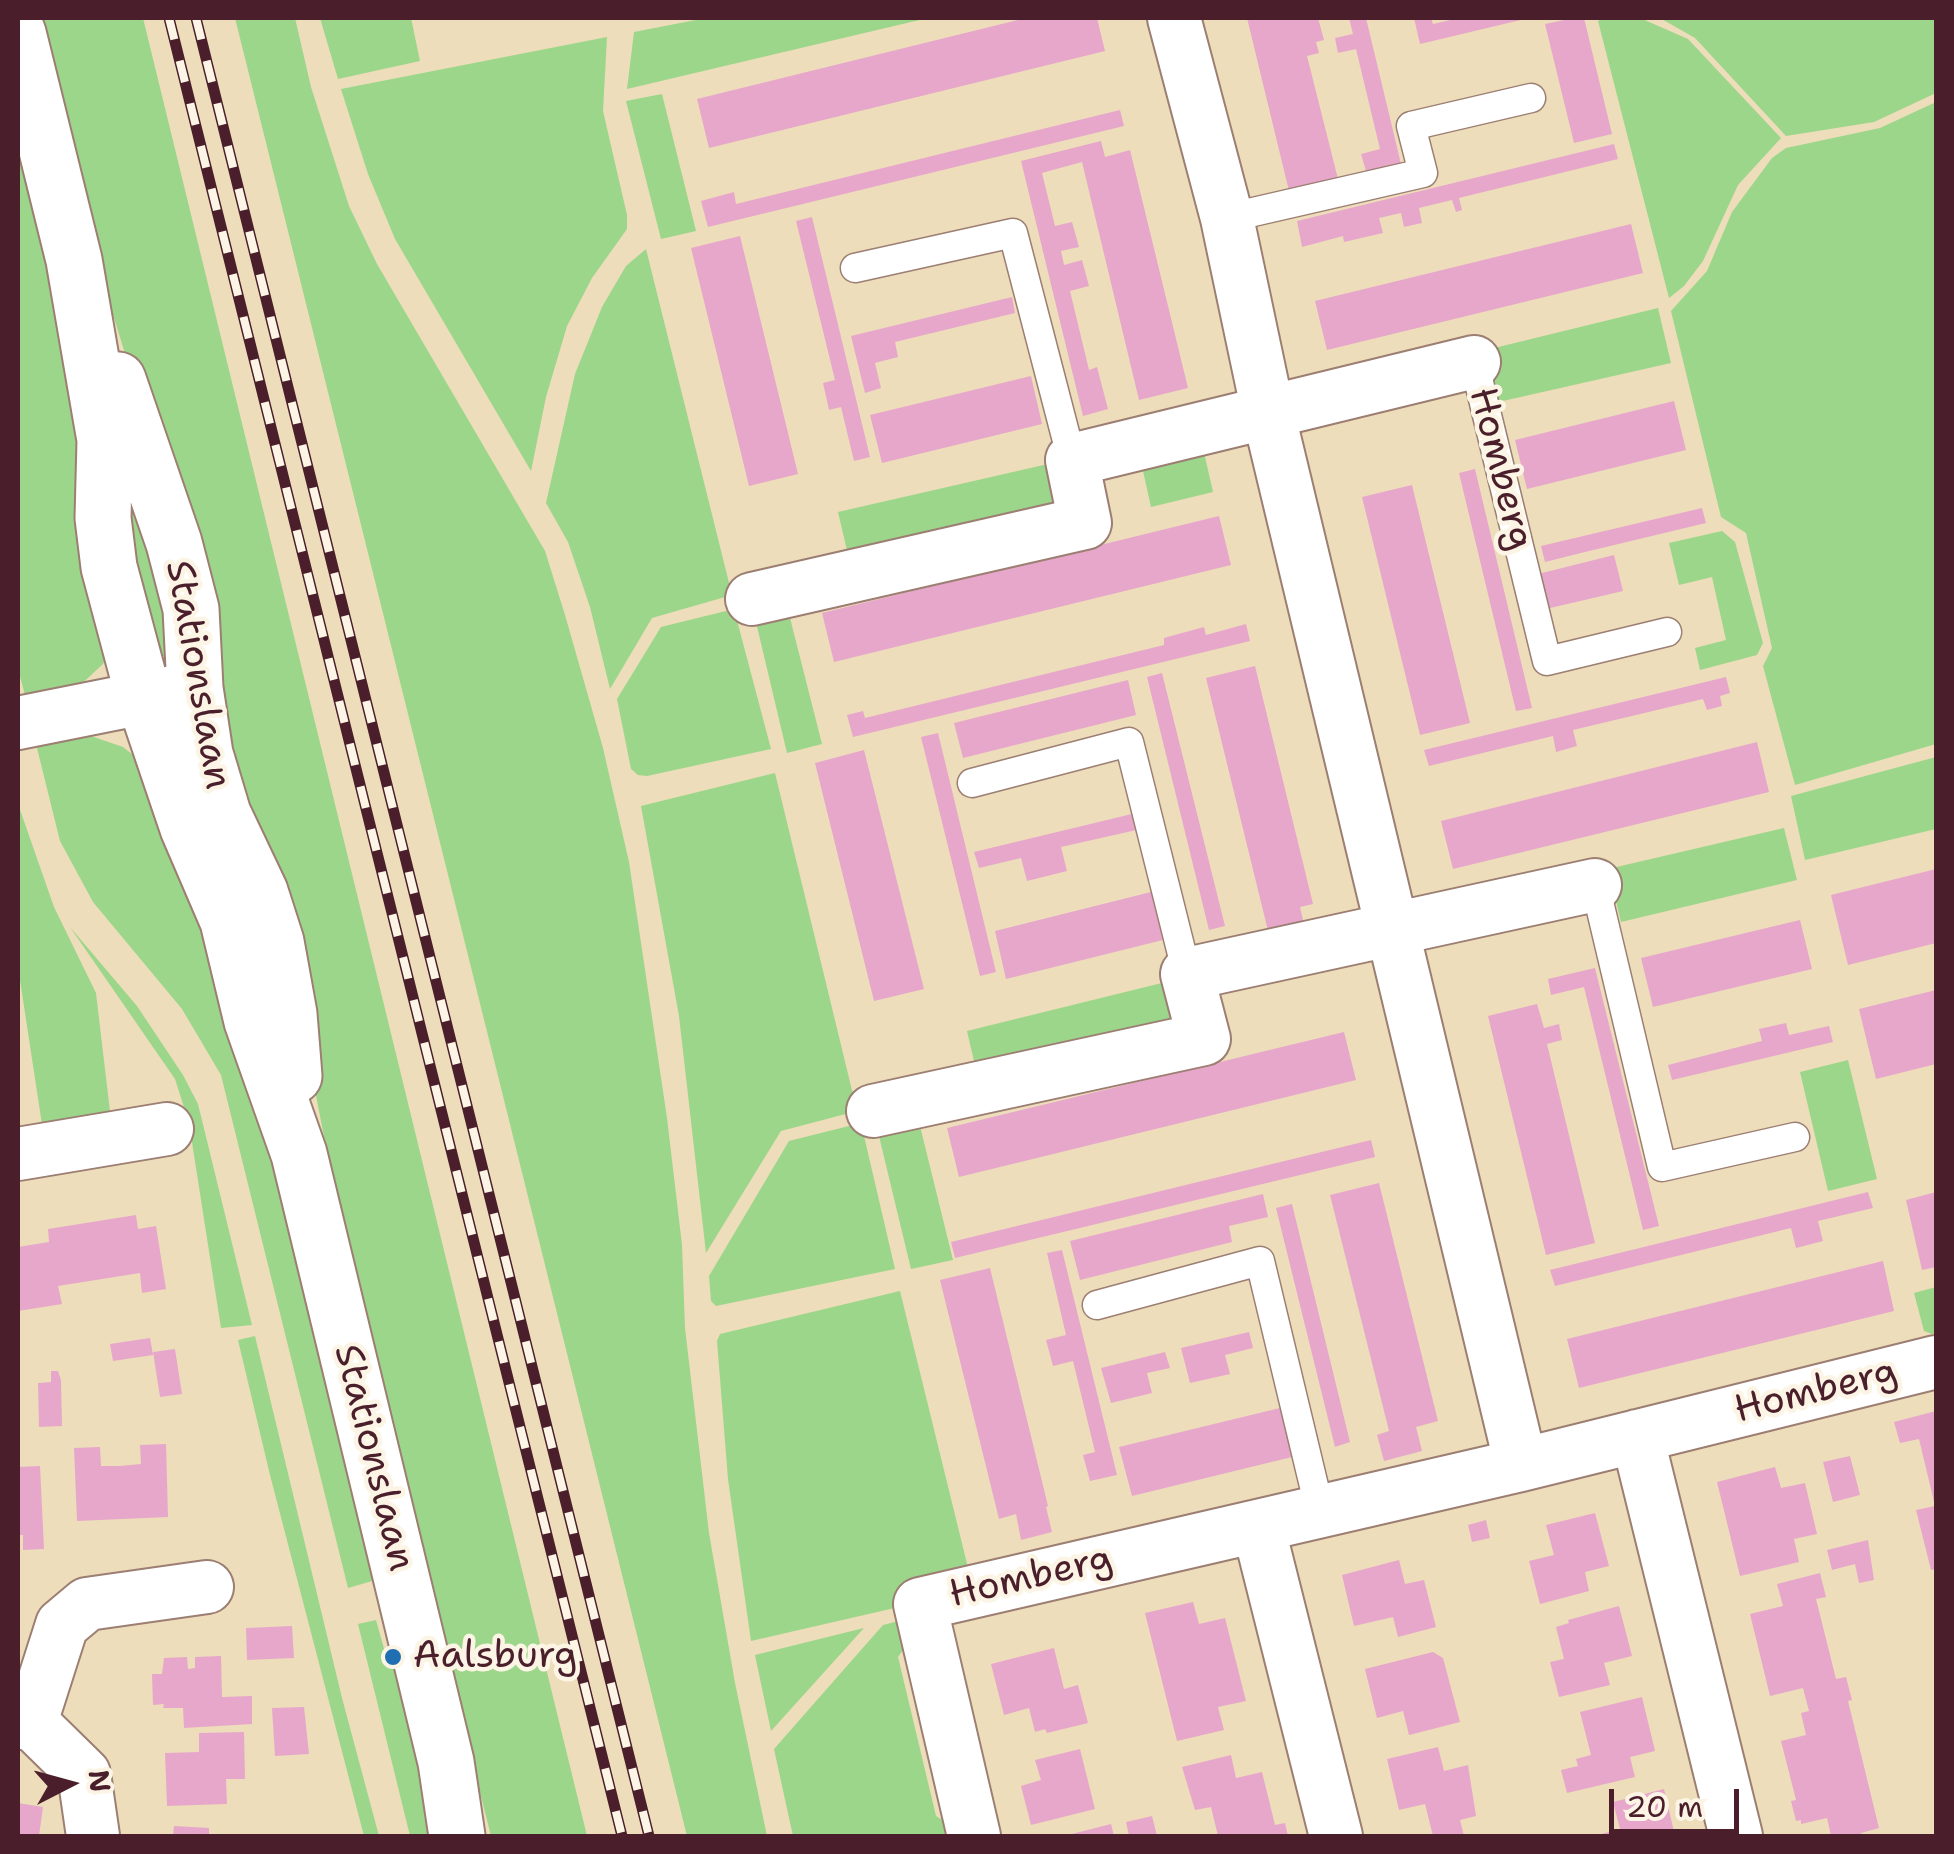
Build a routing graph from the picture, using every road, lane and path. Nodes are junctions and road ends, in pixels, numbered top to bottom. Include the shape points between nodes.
1 (1174, 18) edge
2 (18, 33) edge
3 (1531, 98) dead end
4 (1228, 218) junction
5 (855, 268) dead end
6 (1474, 362) joint
7 (1268, 412) junction
8 (1072, 460) junction
9 (752, 599) dead end
10 (1667, 632) dead end
11 (170, 693) junction
12 (18, 722) edge
13 (972, 783) dead end
14 (1594, 885) joint
15 (1393, 929) junction
16 (1188, 974) junction
17 (874, 1111) dead end
18 (167, 1129) dead end
19 (1795, 1137) dead end
20 (18, 1154) edge
21 (1097, 1305) dead end
22 (1936, 1362) edge
23 (1637, 1436) junction
24 (1520, 1465) junction
25 (1320, 1511) junction
26 (1258, 1526) junction
27 (207, 1587) dead end
28 (24, 1723) edge
29 (446, 1762) junction
30 (93, 1836) edge
31 (457, 1836) edge
32 (472, 1836) edge
33 (974, 1836) edge
34 (1336, 1836) edge
35 (1736, 1836) edge

1 - 4 street
2 - 11 street, Stationslaan via 74,260 191,609
3 - 4 lane via 1411,126 1423,173
4 - 7 street
5 - 8 lane via 1014,232
6 - 7 street, Homberg
6 - 10 lane, Homberg via 1547,661
7 - 8 street, Homberg
7 - 15 street
8 - 9 street via 1085,523
11 - 12 street
11 - 29 street, Stationslaan via 205,754 276,942 300,1154
13 - 16 lane via 1129,742
14 - 15 street
14 - 19 lane via 1662,1167
15 - 16 street
15 - 24 street
16 - 17 street via 1204,1039
18 - 20 street
21 - 25 lane via 1260,1261
22 - 23 street, Homberg
23 - 24 street, Homberg
23 - 35 street
24 - 25 street, Homberg
25 - 26 street, Homberg
26 - 33 street, Homberg via 920,1604
26 - 34 street
27 - 28 street via 87,1604 62,1625
28 - 30 street via 84,1774
29 - 31 street, Stationslaan
29 - 32 street, Stationslaan

